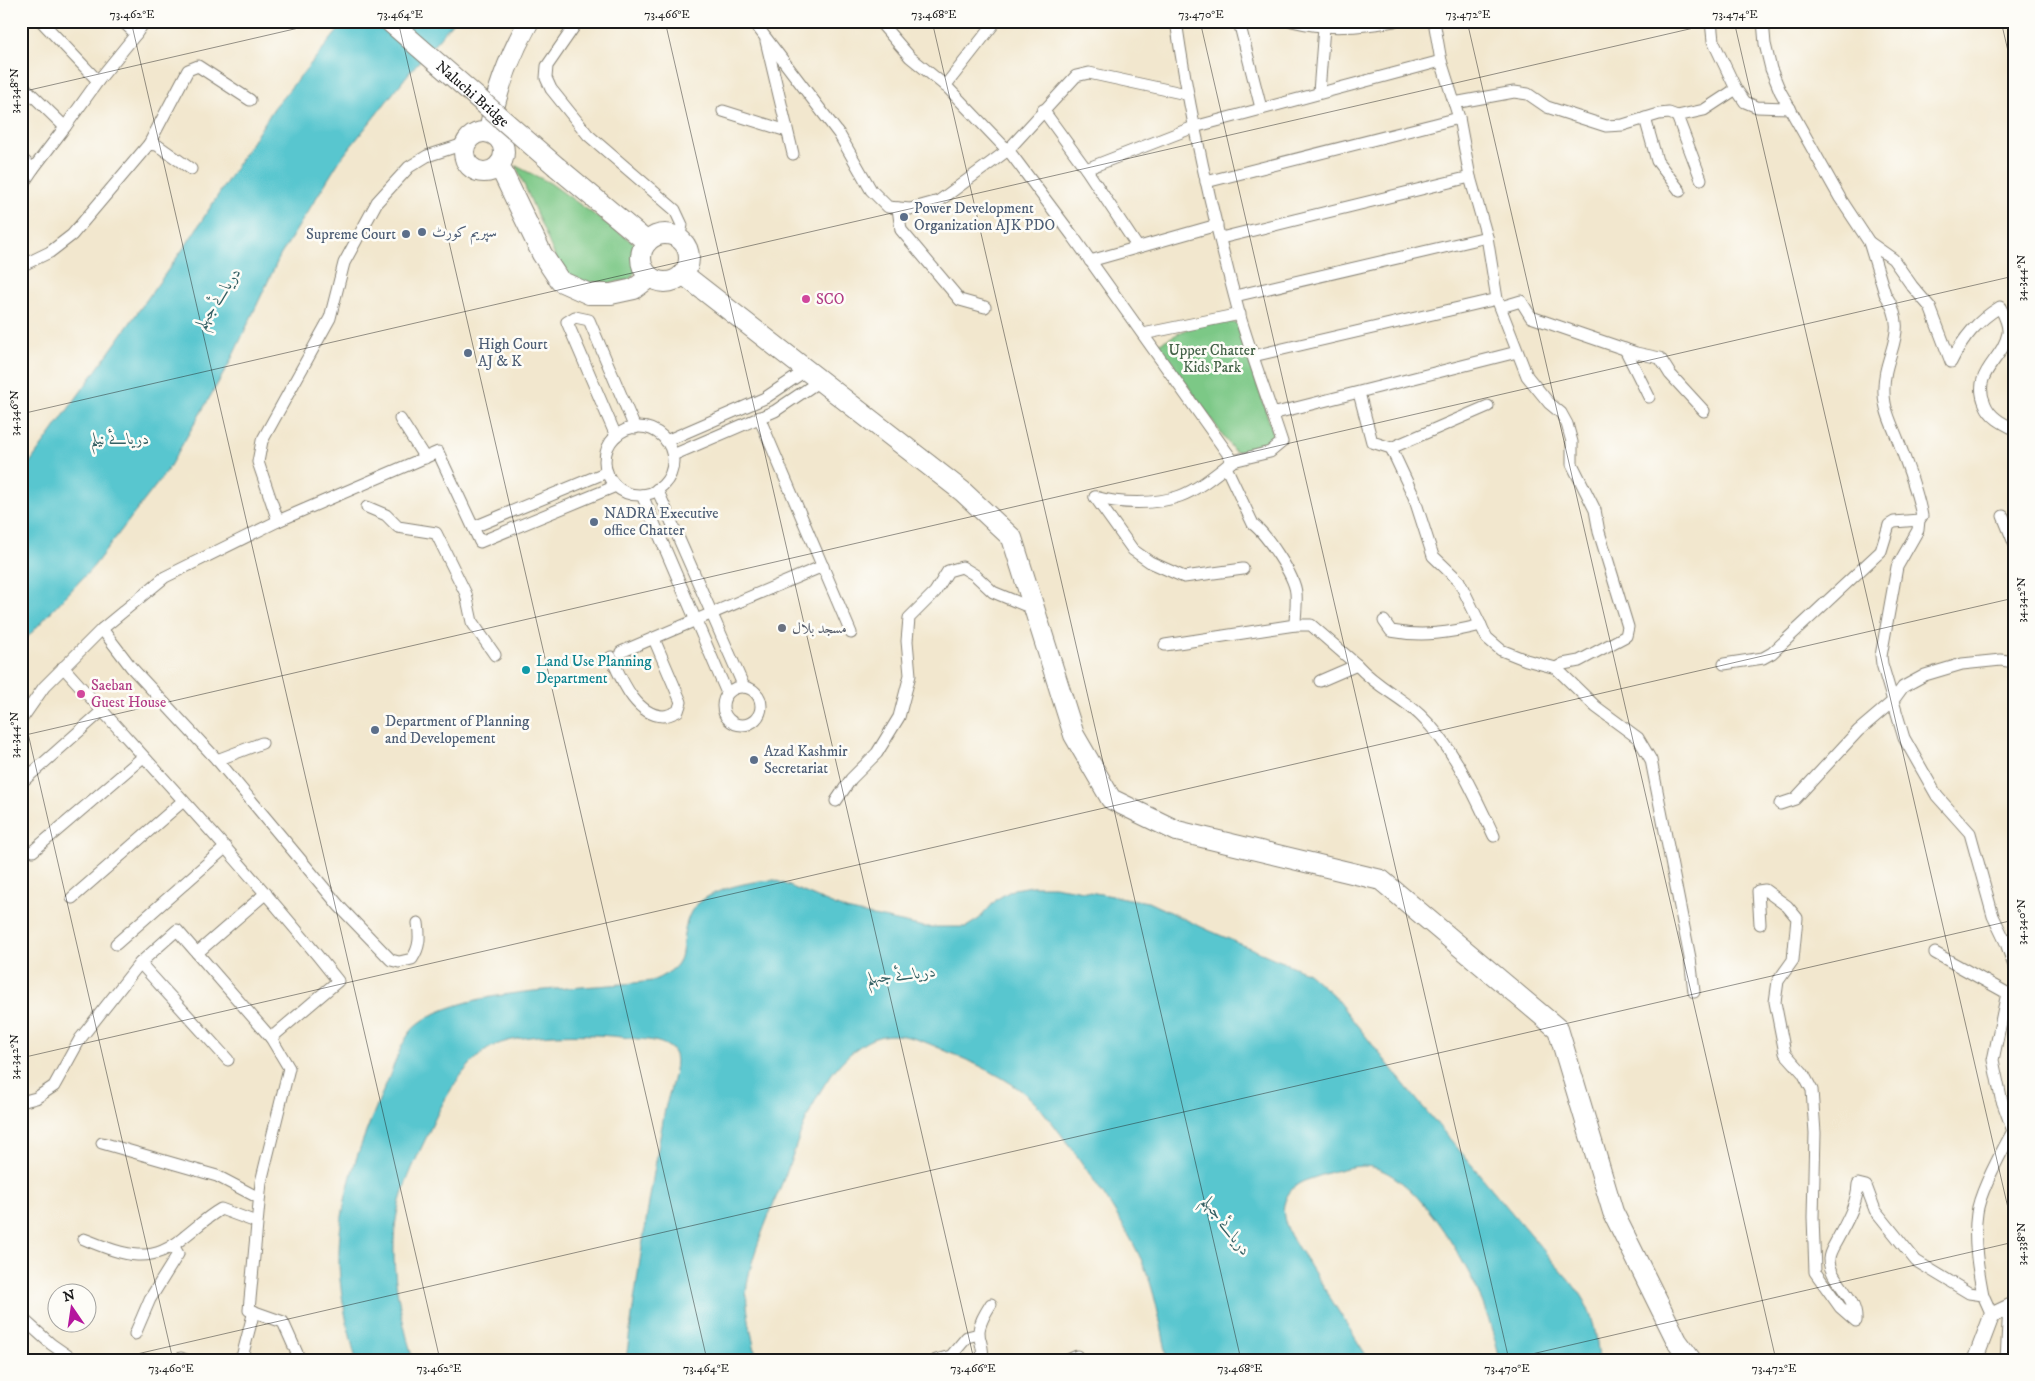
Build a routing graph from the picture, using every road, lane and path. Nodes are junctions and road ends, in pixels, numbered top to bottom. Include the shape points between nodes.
1 (41, 21) edge
2 (122, 21) edge
3 (145, 21) edge
4 (389, 21) edge
5 (529, 21) edge
6 (578, 21) edge
7 (753, 21) edge
8 (880, 21) edge
9 (996, 21) edge
10 (1176, 21) edge
11 (1242, 21) edge
12 (1292, 21) edge
13 (1394, 21) edge
14 (1434, 21) edge
15 (1711, 21) edge
16 (1763, 21) edge
17 (1324, 27) junction
18 (136, 34) junction
19 (764, 35) junction
20 (1441, 61) junction
21 (98, 81) junction
22 (21, 84) edge
23 (945, 86) junction
24 (1736, 89) junction
25 (1319, 92) junction
26 (1186, 94) junction
27 (250, 100) dead end
28 (1454, 103) junction
29 (1261, 108) junction
30 (1790, 108) junction
31 (1043, 110) junction
32 (722, 111) dead end
33 (1677, 116) junction
34 (1458, 118) junction
35 (1645, 118) junction
36 (65, 127) junction
37 (1194, 127) junction
38 (787, 131) junction
39 (488, 133) junction
40 (467, 143) junction
41 (149, 144) junction
42 (1008, 150) junction
43 (792, 154) dead end
44 (21, 158) edge
45 (499, 165) junction
46 (33, 169) junction
47 (191, 169) dead end
48 (1086, 169) junction
49 (1470, 178) junction
50 (1701, 179) dead end
51 (1206, 182) junction
52 (21, 187) edge
53 (1680, 191) dead end
54 (898, 208) junction
55 (1217, 225) junction
56 (1487, 237) junction
57 (679, 238) junction
58 (1220, 238) junction
59 (647, 242) junction
60 (1869, 242) junction
61 (1137, 246) junction
62 (1090, 261) junction
63 (21, 266) edge
64 (683, 274) junction
65 (650, 277) junction
66 (1235, 296) junction
67 (1499, 303) junction
68 (985, 307) dead end
69 (1240, 314) junction
70 (1143, 334) junction
71 (1624, 349) junction
72 (1517, 352) junction
73 (1253, 356) junction
74 (815, 374) junction
75 (1359, 392) junction
76 (1649, 397) dead end
77 (1488, 406) dead end
78 (1704, 411) dead end
79 (1272, 414) junction
80 (759, 418) junction
81 (400, 419) dead end
82 (635, 428) junction
83 (2014, 429) edge
84 (616, 436) junction
85 (666, 441) junction
86 (1390, 448) junction
87 (673, 455) junction
88 (425, 458) junction
89 (1230, 464) junction
90 (607, 472) junction
91 (616, 486) junction
92 (657, 489) junction
93 (642, 495) junction
94 (367, 507) dead end
95 (2003, 516) dead end
96 (1919, 520) junction
97 (278, 521) junction
98 (474, 527) junction
99 (2014, 543) edge
100 (823, 566) junction
101 (1243, 569) dead end
102 (1034, 609) junction
103 (713, 614) junction
104 (1384, 621) dead end
105 (697, 622) junction
106 (1295, 625) junction
107 (1481, 625) junction
108 (102, 629) junction
109 (851, 633) dead end
110 (654, 639) junction
111 (1165, 645) dead end
112 (495, 655) dead end
113 (2014, 662) edge
114 (1724, 664) dead end
115 (1357, 665) junction
116 (63, 668) junction
117 (1556, 668) junction
118 (1320, 681) dead end
119 (744, 687) junction
120 (728, 693) junction
121 (1892, 702) junction
122 (102, 711) junction
123 (21, 720) edge
124 (262, 744) dead end
125 (143, 757) junction
126 (217, 760) junction
127 (21, 782) edge
128 (183, 801) junction
129 (836, 801) dead end
130 (1780, 804) dead end
131 (1494, 836) dead end
132 (226, 847) junction
133 (33, 850) dead end
134 (266, 893) junction
135 (72, 898) dead end
136 (418, 923) dead end
137 (1760, 924) dead end
138 (116, 944) dead end
139 (197, 953) junction
140 (1935, 953) dead end
141 (140, 962) junction
142 (2014, 966) edge
143 (1694, 992) dead end
144 (2014, 994) edge
145 (1997, 1037) junction
146 (271, 1038) junction
147 (228, 1060) dead end
148 (21, 1102) edge
149 (102, 1143) dead end
150 (259, 1198) junction
151 (256, 1222) junction
152 (84, 1239) dead end
153 (173, 1245) junction
154 (1983, 1295) junction
155 (991, 1304) dead end
156 (254, 1311) junction
157 (1992, 1315) junction
158 (21, 1317) edge
159 (135, 1334) dead end
160 (979, 1334) junction
161 (74, 1360) edge
162 (237, 1360) edge
163 (300, 1360) edge
164 (936, 1360) edge
165 (982, 1360) edge
166 (1691, 1360) edge
167 (1974, 1360) edge
168 (2008, 1360) edge

1 - 21 street
2 - 18 street
3 - 18 street
4 - 59 highway, Naluchi Bridge, bridge
5 - 39 highway via 497,90
6 - 57 street via 547,66 546,78 551,89 588,135 675,210 682,225
7 - 19 street
8 - 23 street via 910,57
9 - 23 street
10 - 26 street
11 - 29 street via 1240,26
12 - 17 street
13 - 17 street via 1352,28
14 - 20 street
15 - 24 street via 1713,41
16 - 30 street via 1770,69
17 - 25 street
18 - 21 street
19 - 38 street
19 - 54 street via 839,134 871,190 888,207
20 - 25 street
20 - 28 street
21 - 36 street
22 - 36 street
23 - 42 street
24 - 30 street via 1745,102 1757,107
24 - 33 street via 1704,110
25 - 29 street
26 - 31 street via 1090,73 1076,76
26 - 37 street
27 - 41 street via 198,66 188,70
28 - 34 street
28 - 35 street via 1514,92 1528,94 1547,107 1606,126
29 - 37 street
30 - 60 street via 1840,198
31 - 42 street
31 - 48 street
32 - 38 street
33 - 35 street via 1669,113
33 - 50 street
34 - 49 street
34 - 51 street
35 - 53 street via 1657,161
36 - 46 street
37 - 48 street
37 - 51 street
38 - 43 street
39 - 40 highway via 476,134
39 - 45 highway via 502,146
40 - 45 highway via 464,155 474,170 488,172
40 - 97 street via 426,156 409,166 377,202 344,263 330,318 262,441 258,462
41 - 47 street via 157,145
41 - 63 street via 72,235 50,252
42 - 54 street via 939,201 910,209
42 - 62 street
44 - 46 street
45 - 65 highway via 542,254 560,281 589,294 611,294 634,289
46 - 52 street
48 - 61 street
49 - 56 street
49 - 58 street
51 - 55 street
54 - 68 street via 901,230 960,300
55 - 58 street
55 - 61 street
56 - 66 street
56 - 67 street
57 - 59 highway via 664,233
57 - 64 highway via 685,244 689,259
58 - 66 street
59 - 65 highway via 640,260
60 - 83 street via 1893,259 1930,307 1951,362 1970,331 1984,316 2000,307 2006,317 2008,333 1984,375 1980,392 1988,411 2002,424
60 - 96 street via 1898,327 1884,377 1884,394 1918,492 1922,516
61 - 62 street
62 - 70 street
64 - 65 highway via 669,282
64 - 74 highway
66 - 69 street
67 - 71 street via 1521,301 1531,317
67 - 72 street
67 - 73 street
69 - 70 street
69 - 73 street
70 - 89 street
71 - 76 street
71 - 78 street via 1660,358 1670,374
72 - 75 street
72 - 117 street via 1527,376 1567,424 1572,442 1572,464 1595,510 1628,627 1626,636 1579,661
73 - 79 street
74 - 80 street via 775,410
74 - 85 street
74 - 102 highway via 962,491 1012,538
75 - 79 street
75 - 86 street via 1372,442
77 - 86 street
79 - 89 street via 1282,442 1270,452
80 - 87 street
80 - 100 street
81 - 88 street
82 - 84 street
82 - 84 street via 589,320 575,317 567,322
82 - 85 street via 653,430
84 - 90 street via 607,450
85 - 87 street
86 - 107 street via 1414,498 1433,556 1459,581
87 - 92 street via 669,477
88 - 97 street
88 - 98 street via 438,452
89 - 101 street via 1180,496 1149,501 1106,500 1095,496 1132,550 1157,566 1184,577
89 - 106 street via 1253,524 1261,530 1290,577 1296,592
90 - 91 street
90 - 98 street
91 - 93 street via 631,494
91 - 98 street via 480,542
92 - 93 street
92 - 103 street
93 - 105 street
94 - 112 street via 386,515 398,527 436,533 463,588 472,622
95 - 99 street
96 - 114 street via 1889,525 1881,551 1772,653 1763,658
96 - 121 street via 1918,530 1897,566 1881,656
97 - 108 street via 165,577
100 - 103 street
100 - 109 street
102 - 129 street via 993,592 962,567 948,571 935,592 909,618 910,675 899,717 877,753 851,779
102 - 166 highway via 1074,735 1111,799 1177,831 1381,880 1558,1029 1613,1212 1677,1341
103 - 105 street
103 - 119 street
104 - 107 street via 1391,631 1414,635 1453,632
105 - 110 street
105 - 120 street
106 - 111 street
106 - 115 street via 1310,625
107 - 117 street via 1487,638 1501,650
108 - 116 street
108 - 126 street via 131,667
110 - 110 street via 616,655 634,699 649,711 664,716 678,711 680,702
113 - 121 street via 1962,664 1925,675 1903,687
115 - 118 street
115 - 131 street via 1371,681 1419,714 1437,734 1464,776
116 - 122 street
116 - 123 street via 44,686
117 - 143 street via 1596,707 1638,738 1650,760
119 - 120 street
119 - 120 street via 755,692 761,702 759,714 751,723 738,725 727,718 723,705
121 - 130 street via 1858,731 1796,799
121 - 142 street via 1901,732 1937,796 1970,833 1993,916
122 - 125 street
122 - 127 street
124 - 126 street
125 - 128 street
125 - 133 street
126 - 136 street via 340,907 391,960 412,959 418,950
128 - 132 street
128 - 135 street
132 - 134 street
132 - 138 street
134 - 139 street
134 - 146 street via 338,981
137 - 154 street via 1758,891 1765,890 1797,918 1793,960 1778,982 1775,1002 1785,1053 1803,1073 1812,1090 1815,1133 1813,1255 1815,1272 1824,1288 1856,1321 1857,1314 1829,1268 1829,1256 1858,1196 1858,1184 1866,1186 1875,1210 1916,1261 1969,1293
139 - 141 street via 177,930
139 - 146 street
140 - 145 street via 2007,993
141 - 147 street
141 - 148 street via 80,1039 54,1086 36,1098
144 - 145 street via 2002,1038
145 - 154 street via 1994,1067 2013,1131 1977,1212 1976,1262
146 - 150 street via 289,1068
149 - 150 street via 217,1176
150 - 151 street
151 - 153 street via 221,1209
151 - 156 street via 249,1310
152 - 153 street via 139,1256 162,1252
153 - 159 street via 178,1254 150,1299
154 - 157 street
155 - 160 street via 984,1314
156 - 162 street via 242,1357
156 - 163 street via 283,1322
157 - 167 main road
157 - 168 main road via 2011,1306
158 - 161 street
160 - 164 street via 967,1337 951,1356
160 - 165 street via 984,1349

